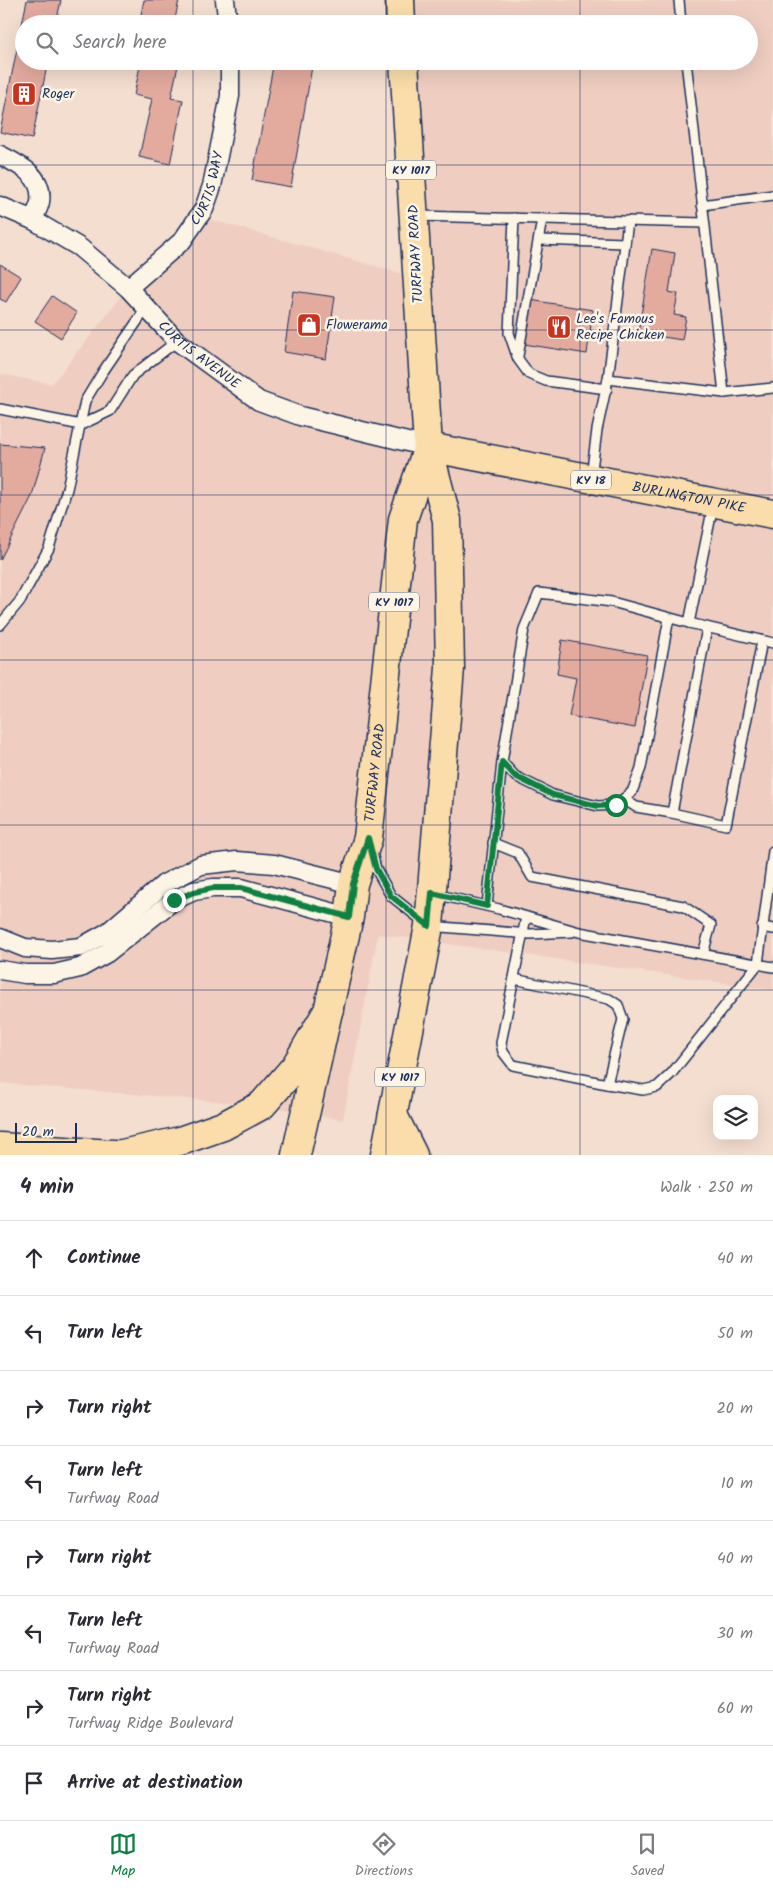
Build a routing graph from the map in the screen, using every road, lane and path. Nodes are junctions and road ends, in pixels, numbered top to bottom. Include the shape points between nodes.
1 (225, 0) edge
2 (400, 0) edge
3 (679, 0) edge
4 (227, 15) edge
5 (401, 15) edge
6 (680, 15) edge
7 (230, 70) edge
8 (405, 70) edge
9 (687, 70) edge
10 (0, 155) edge
11 (773, 195) edge
12 (702, 205) junction
13 (0, 206) edge
14 (414, 216) junction
15 (514, 218) junction
16 (542, 219) junction
17 (33, 220) junction
18 (628, 221) junction
19 (704, 223) junction
20 (539, 240) junction
21 (626, 243) junction
22 (128, 288) junction
23 (147, 307) junction
24 (177, 340) junction
25 (518, 359) junction
26 (608, 379) junction
27 (773, 388) edge
28 (607, 389) junction
29 (724, 392) junction
30 (0, 409) edge
31 (81, 425) junction
32 (428, 448) junction
33 (590, 480) junction
34 (714, 503) junction
35 (773, 514) edge
36 (669, 618) junction
37 (688, 623) junction
38 (0, 626) edge
39 (707, 628) junction
40 (762, 641) junction
41 (773, 644) edge
42 (502, 762) junction
43 (624, 799) junction
44 (672, 813) junction
45 (368, 838) junction
46 (493, 843) junction
47 (773, 851) edge
48 (772, 861) edge
49 (353, 884) junction
50 (432, 893) junction
51 (487, 906) junction
52 (349, 917) junction
53 (526, 917) junction
54 (429, 926) junction
55 (762, 927) junction
56 (773, 929) edge
57 (579, 932) junction
58 (522, 934) junction
59 (0, 938) edge
60 (702, 954) junction
61 (758, 964) junction
62 (773, 967) edge
63 (0, 970) edge
64 (514, 978) junction
65 (329, 1009) junction
66 (607, 1084) junction
67 (393, 1115) junction
68 (0, 1147) edge
69 (126, 1154) edge
70 (296, 1155) edge
71 (385, 1155) edge
72 (413, 1155) edge

1 - 4 street
2 - 5 main road
3 - 6 lane
7 - 22 street, CURTIS WAY via 230,96 212,186 204,209 182,241
8 - 14 main road, TURFWAY ROAD / KY 1017
9 - 12 lane
10 - 17 street via 30,172 40,186 40,202
11 - 12 lane
12 - 19 lane
13 - 17 street, CURTIS AVENUE
14 - 15 lane
14 - 32 main road, TURFWAY ROAD / KY 1017
15 - 16 lane
15 - 25 lane via 509,333
16 - 18 lane
16 - 20 lane
17 - 22 street, CURTIS AVENUE via 79,247
18 - 19 lane
18 - 21 lane
19 - 29 lane
20 - 21 lane
20 - 25 lane
21 - 26 lane
22 - 23 street, CURTIS AVENUE
23 - 24 street, CURTIS AVENUE
23 - 31 lane via 86,401
24 - 31 lane via 133,375 110,412
24 - 32 street, CURTIS AVENUE via 259,400 282,410
25 - 28 lane via 529,374 546,381
26 - 28 lane
26 - 29 lane
27 - 29 lane
28 - 33 lane
30 - 31 lane
31 - 38 lane via 67,489 49,548 20,601
32 - 33 main road, BURLINGTON PIKE / KY 18
32 - 45 main road, TURFWAY ROAD / KY 1017 via 403,519
32 - 50 main road, TURFWAY ROAD / KY 1017 via 447,520 450,668
33 - 34 main road, BURLINGTON PIKE / KY 18
34 - 35 main road, BURLINGTON PIKE / KY 18
34 - 37 lane
36 - 37 lane
36 - 42 lane via 612,602 539,593 524,629
36 - 43 lane via 642,768 632,792
37 - 39 lane
39 - 40 lane
39 - 44 lane
40 - 41 lane
40 - 44 lane via 726,825
42 - 43 lane via 515,776 553,795 598,806 616,805
42 - 46 lane
43 - 44 lane via 636,807
45 - 49 main road, TURFWAY ROAD / KY 1017
45 - 54 lane via 376,869 391,896
46 - 51 lane
46 - 60 lane via 518,853 532,877 683,906 711,925
47 - 48 lane
48 - 55 lane
49 - 52 main road, TURFWAY ROAD / KY 1017
49 - 59 street via 274,864 237,861 201,865 164,884 108,932 81,947 25,948
50 - 51 lane
50 - 54 main road, TURFWAY ROAD / KY 1017
51 - 53 lane
52 - 63 street via 241,888 213,888 174,900 107,953 80,968 54,974
52 - 65 main road, TURFWAY ROAD / KY 1017
53 - 57 lane
53 - 58 lane
54 - 58 lane
54 - 67 main road, TURFWAY ROAD / KY 1017
55 - 56 lane
55 - 61 lane
57 - 58 lane
57 - 60 lane
58 - 64 lane
60 - 61 lane
61 - 62 lane
61 - 66 lane via 658,1087 643,1090
64 - 66 lane via 501,1043 503,1052 513,1065
64 - 66 lane via 609,998 618,1005 623,1018
65 - 69 main road via 295,1067 262,1106 223,1126 180,1142
65 - 70 main road, TURFWAY ROAD / KY 1017
67 - 71 main road, TURFWAY ROAD / KY 1017
67 - 72 main road
68 - 69 main road

